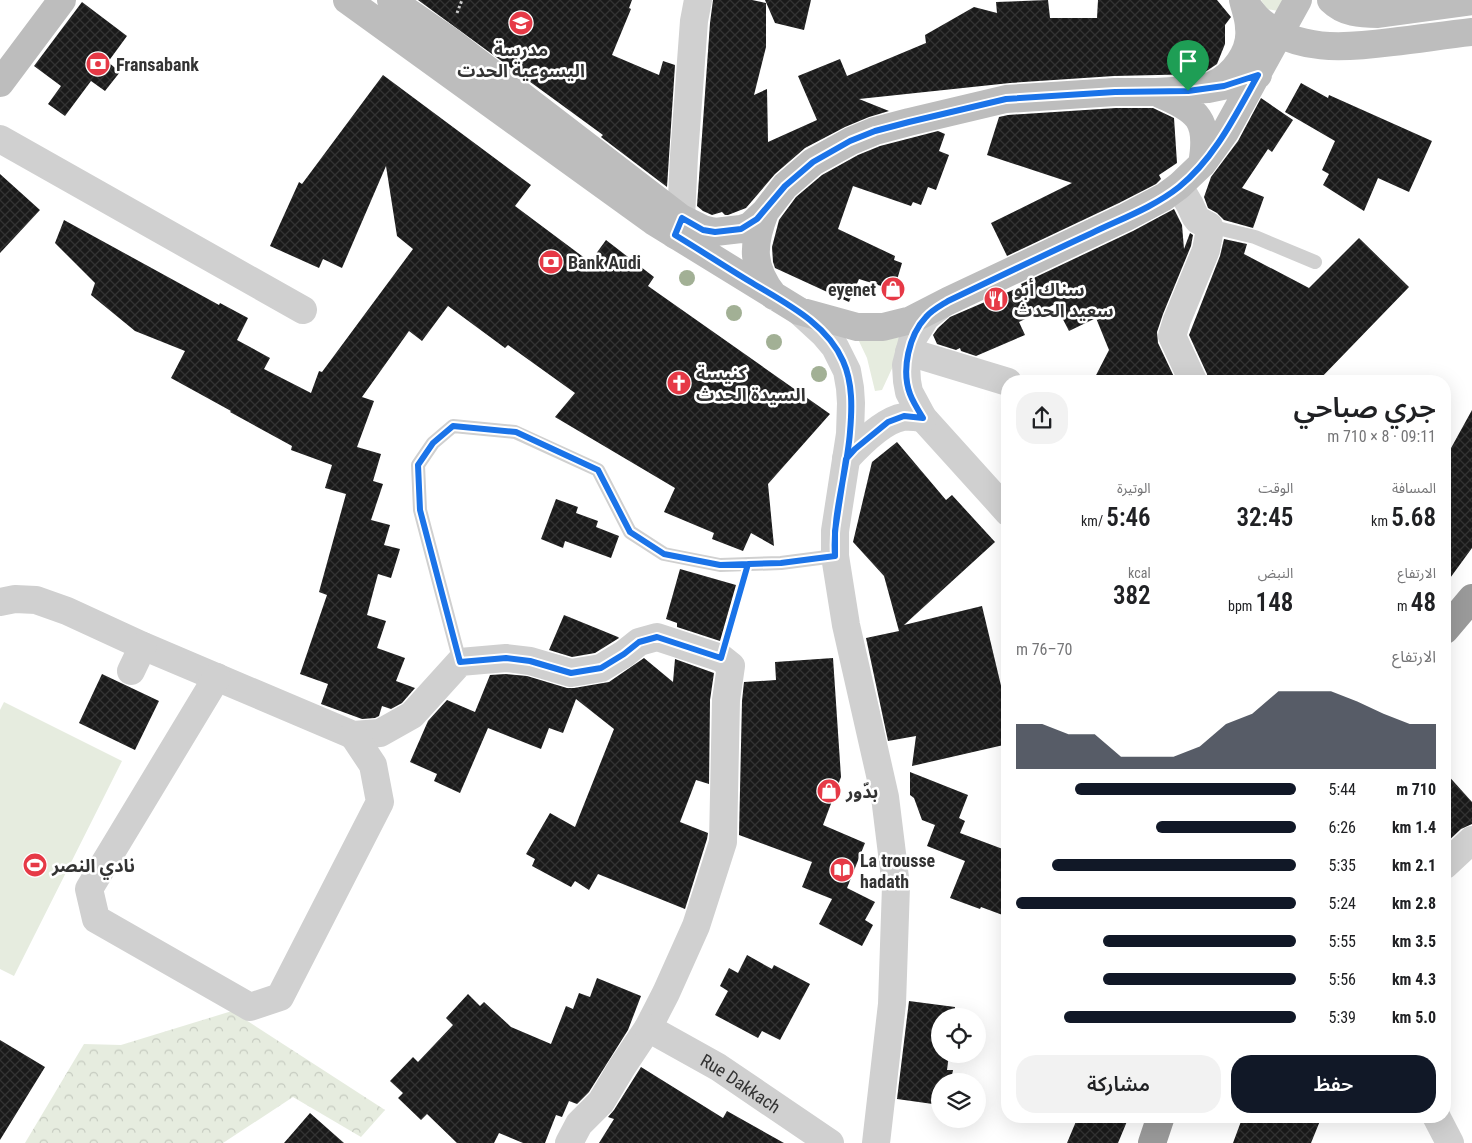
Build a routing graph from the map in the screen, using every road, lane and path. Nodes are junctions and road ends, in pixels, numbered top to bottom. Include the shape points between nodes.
1 (62, 0) edge
2 (347, 0) edge
3 (391, 0) edge
4 (698, 0) edge
5 (1243, 0) edge
6 (1298, 0) edge
7 (1331, 0) edge
8 (1472, 2) edge
9 (1472, 32) edge
10 (1280, 33) junction
11 (1258, 75) junction
12 (0, 83) edge
13 (1188, 91) junction
14 (1156, 92) junction
15 (0, 139) edge
16 (1202, 164) junction
17 (1180, 186) junction
18 (765, 212) junction
19 (1209, 226) junction
20 (678, 227) junction
21 (1315, 262) dead end
22 (775, 297) junction
23 (948, 301) junction
24 (303, 310) dead end
25 (799, 311) junction
26 (909, 352) junction
27 (1190, 375) edge
28 (1001, 380) edge
29 (923, 418) junction
30 (846, 459) junction
31 (1001, 504) edge
32 (835, 556) junction
33 (748, 564) junction
34 (1472, 598) edge
35 (0, 602) edge
36 (1451, 623) edge
37 (143, 646) junction
38 (721, 658) junction
39 (460, 662) junction
40 (131, 671) dead end
41 (217, 677) junction
42 (353, 735) junction
43 (1472, 840) edge
44 (1451, 859) edge
45 (648, 1028) junction
46 (1159, 1123) edge
47 (1440, 1123) edge
48 (569, 1143) edge
49 (830, 1143) edge
50 (876, 1143) edge
51 (1152, 1143) edge
52 (1450, 1143) edge

1 - 12 street
2 - 20 street via 652,222
3 - 20 street via 450,41
4 - 20 street
5 - 10 street via 1258,18
5 - 13 street via 1249,37 1246,50 1234,70 1214,84
6 - 10 street
7 - 8 street via 1342,8 1364,14
9 - 10 street via 1342,47 1307,43
10 - 11 street
11 - 13 street via 1224,86
11 - 16 street
13 - 14 street
14 - 16 street via 1182,103 1198,117 1205,138
14 - 18 street via 1006,99 875,131 813,162 785,186
15 - 24 street
16 - 17 street
17 - 19 street via 1195,216
17 - 23 street via 1164,198
18 - 20 street via 750,226 741,229 715,232
18 - 22 street via 755,254 765,285
19 - 21 lane via 1255,237
19 - 27 street via 1206,250 1172,336
20 - 22 street
22 - 25 street
23 - 25 street via 910,320 870,328 839,324
23 - 26 street via 926,317
25 - 30 street via 835,347 847,371 851,403
26 - 28 street
26 - 29 street via 906,365 909,392
29 - 30 street via 904,416 888,422
29 - 31 street
30 - 32 street via 835,531
32 - 33 lane
32 - 50 street via 846,625 885,797 896,886 892,1004
33 - 38 path
33 - 39 lane via 720,565 664,554 630,532 598,470 516,432 453,426 433,443 418,465 420,510
34 - 36 highway
35 - 37 street via 36,600
37 - 40 street
37 - 41 street
38 - 39 street via 657,637 639,642 601,668 571,673 506,658
38 - 45 street via 731,666 726,700 723,842 696,926
39 - 42 street via 412,715 380,733
41 - 42 street
41 - 42 street via 89,890 96,919 250,1007 280,997 380,802 373,765
43 - 44 street
45 - 48 street via 601,1102 579,1124
45 - 49 street, Rue Dakkach via 718,1068
46 - 51 highway
47 - 52 street

